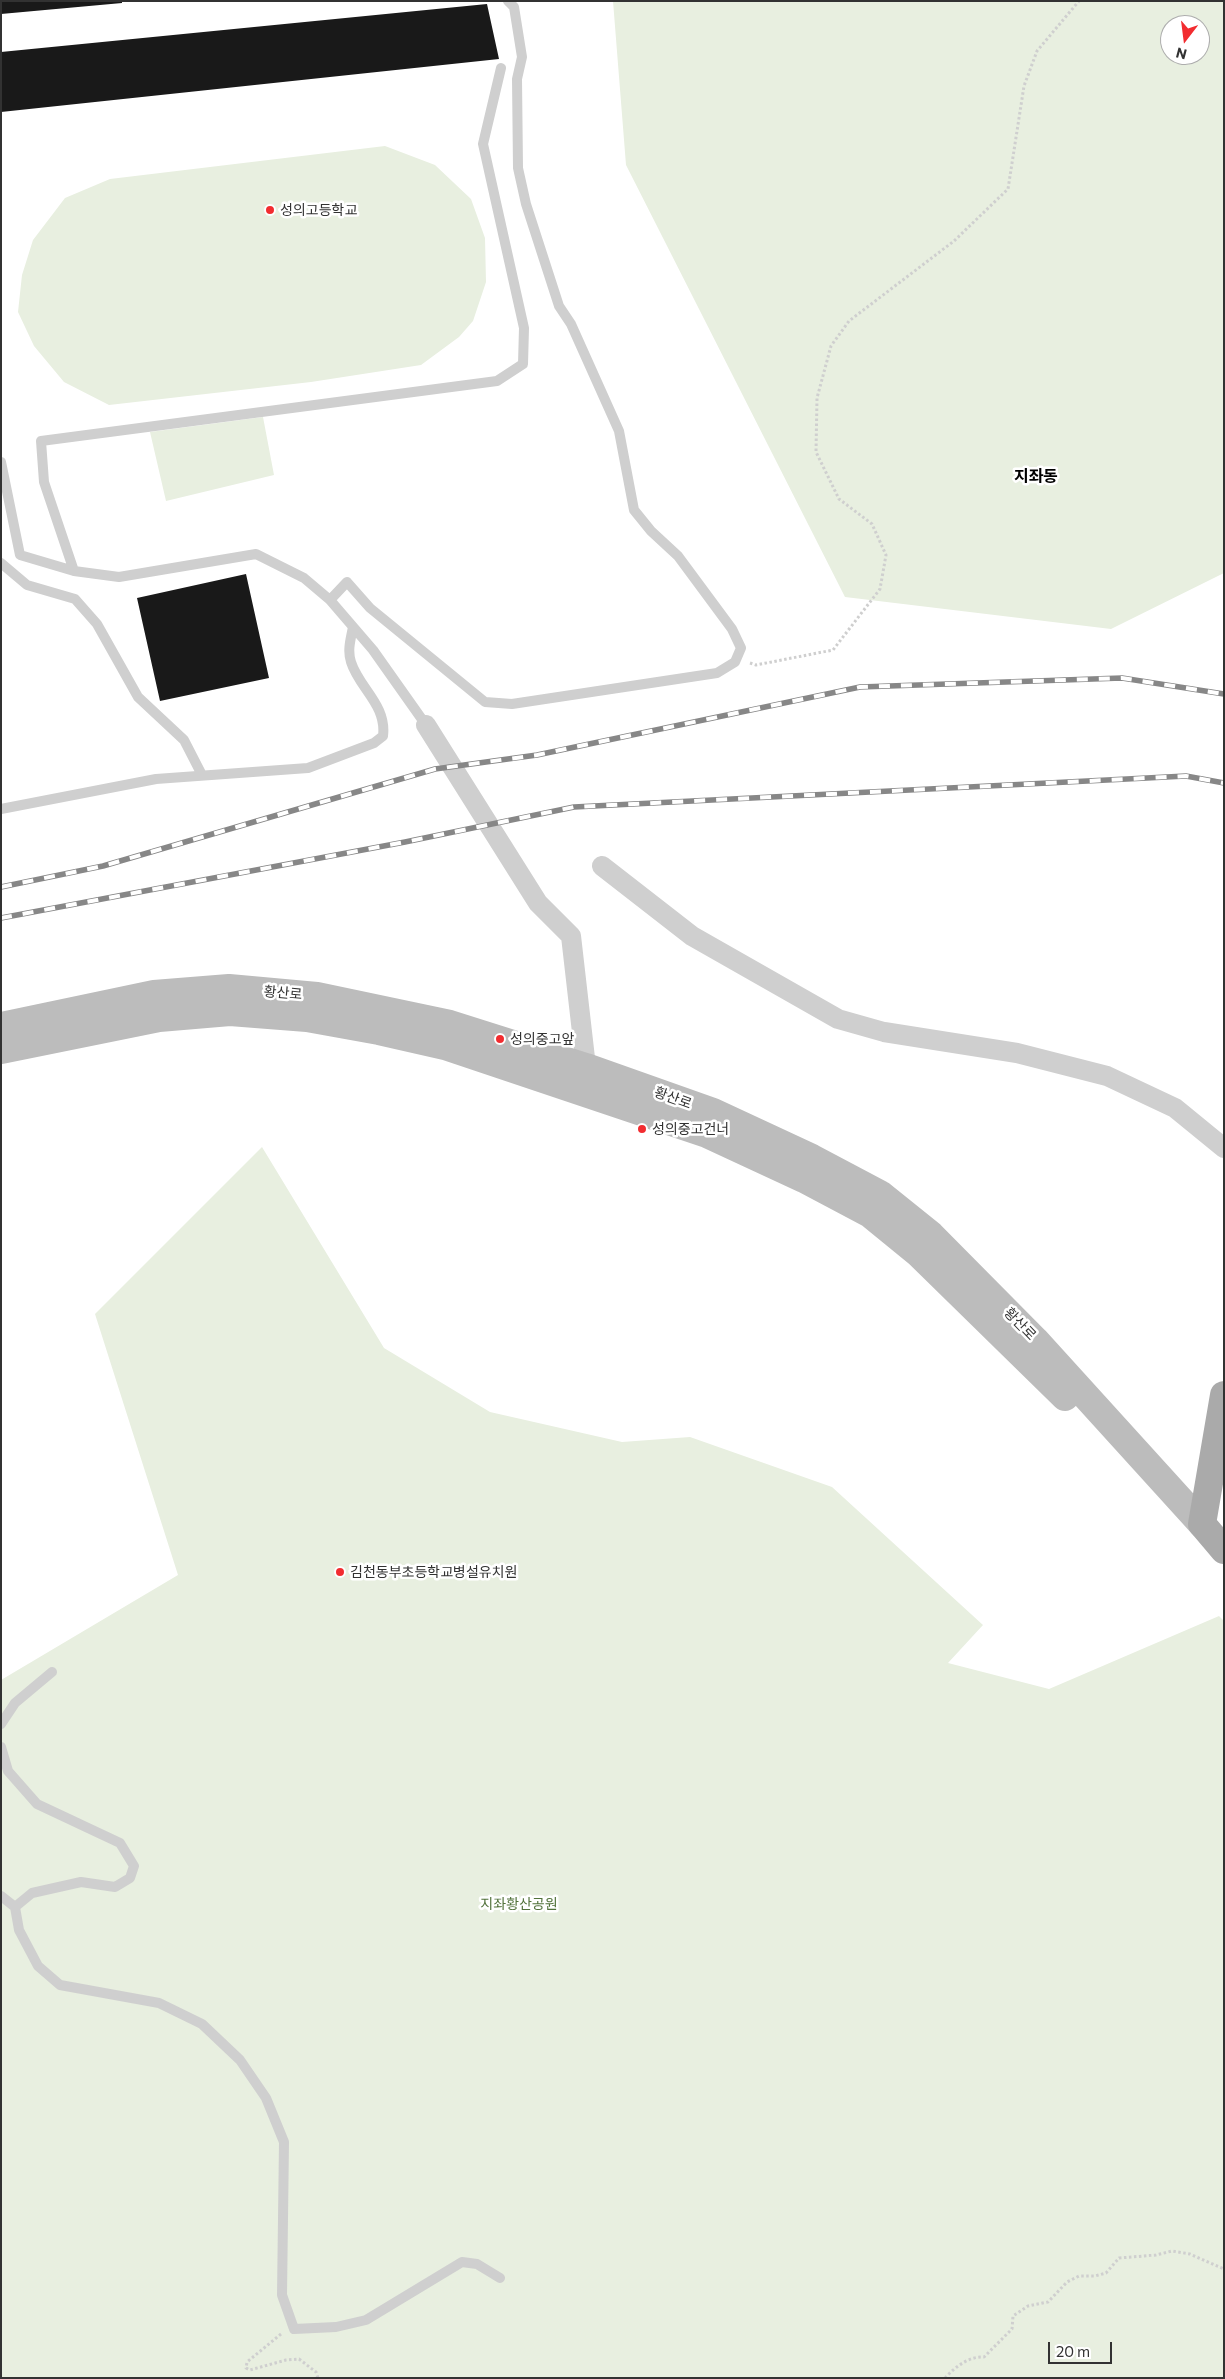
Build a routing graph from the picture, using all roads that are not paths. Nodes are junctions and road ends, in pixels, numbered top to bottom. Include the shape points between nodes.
1 (508, 1) edge
2 (501, 68) dead end
3 (1, 462) edge
4 (1, 563) edge
5 (74, 571) junction
6 (330, 600) junction
7 (353, 627) junction
8 (426, 725) joint
9 (202, 775) junction
10 (1, 809) edge
11 (602, 866) dead end
12 (1, 1026) edge
13 (1, 1050) edge
14 (586, 1067) junction
15 (1224, 1148) edge
16 (1224, 1395) edge
17 (1202, 1524) junction
18 (1224, 1550) edge
19 (52, 1672) dead end
20 (1, 1724) edge
21 (1, 1747) edge
22 (1, 1896) edge
23 (15, 1907) junction
24 (500, 2278) dead end

1 - 6 lane via 514,7 522,57 517,78 518,168 526,204 559,306 571,324 619,431 634,510 678,556 732,629 741,648 736,660 717,672 512,704 485,702 370,608 347,582
2 - 5 lane via 483,144 524,328 523,364 497,381 41,441 44,482
3 - 5 lane via 20,556
4 - 9 lane via 27,585 75,599 97,624 138,696 184,740
5 - 6 lane via 119,577 256,554 304,578
6 - 7 lane
7 - 8 lane
7 - 9 lane via 349,646 351,662 379,712 384,724 383,736 374,743 308,768
8 - 14 street via 538,903 571,936
9 - 10 lane via 115,786
11 - 15 street via 692,936 838,1019 884,1032 1017,1053 1106,1076 1174,1108
12 - 14 street, 황산로 via 154,994 229,988 317,996 441,1022
13 - 17 street, 황산로 via 159,1018 230,1012 308,1018 445,1046 707,1134 870,1214 918,1254 1021,1357
14 - 17 street, 황산로 via 713,1112 880,1194 930,1235 1035,1340
16 - 17 main road
17 - 18 main road, 황산로
19 - 20 lane via 15,1703
21 - 23 lane via 8,1772 37,1804 120,1843 134,1866 130,1878 114,1886 81,1882 32,1893
22 - 23 lane
23 - 24 lane via 19,1930 38,1966 60,1985 159,2003 202,2024 240,2060 266,2098 284,2142 282,2295 294,2329 336,2327 366,2320 462,2262 477,2264

